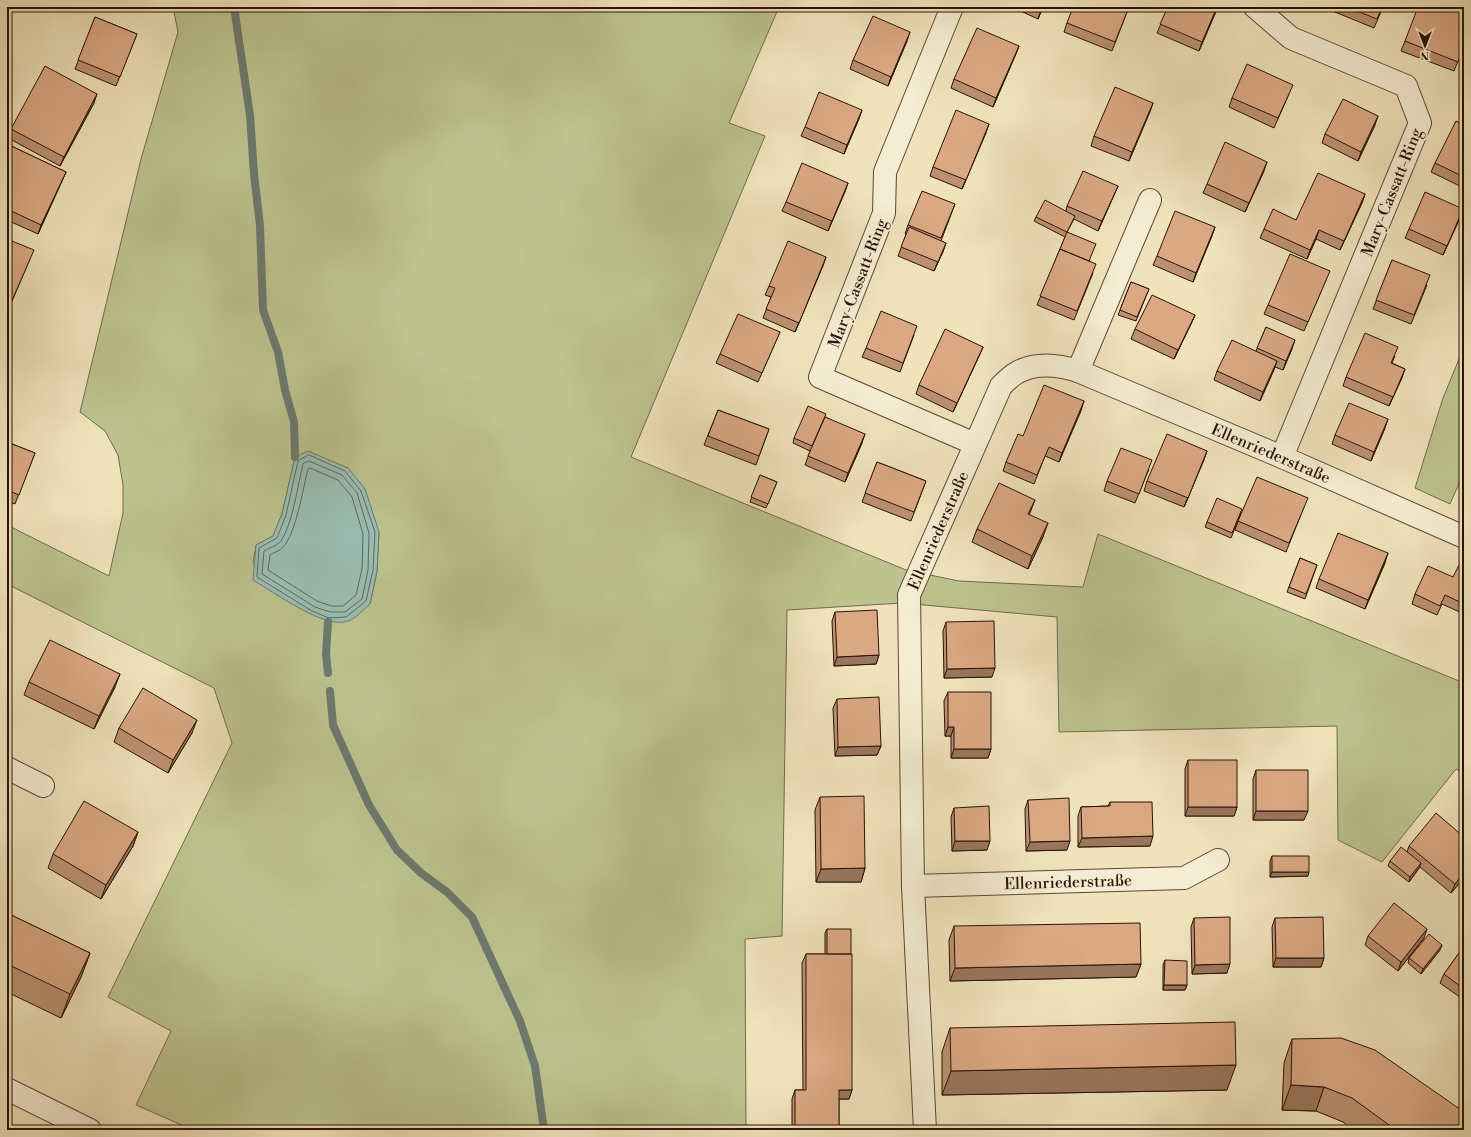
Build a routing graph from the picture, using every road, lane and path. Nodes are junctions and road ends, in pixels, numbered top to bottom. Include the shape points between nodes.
1 (952, 7) edge
2 (1255, 7) edge
3 (1150, 200) dead end
4 (1078, 371) junction
5 (975, 444) junction
6 (1282, 457) junction
7 (1464, 537) edge
8 (7, 768) edge
9 (43, 786) dead end
10 (1218, 860) dead end
11 (913, 886) junction
12 (7, 1089) edge
13 (90, 1130) edge
14 (925, 1130) edge

1 - 5 street, Mary-Cassatt-Ring via 885,172 884,212 820,378
2 - 6 street, Mary-Cassatt-Ring via 1291,38 1406,86 1420,123
3 - 4 street
4 - 5 street, Ellenriederstraße via 1060,365 1039,366 1018,372 1001,386
4 - 6 street, Ellenriederstraße
5 - 11 street, Ellenriederstraße via 909,595
6 - 7 street, Ellenriederstraße
8 - 9 street
10 - 11 street, Ellenriederstraße via 1184,878
11 - 14 street, Ellenriederstraße
12 - 13 street

